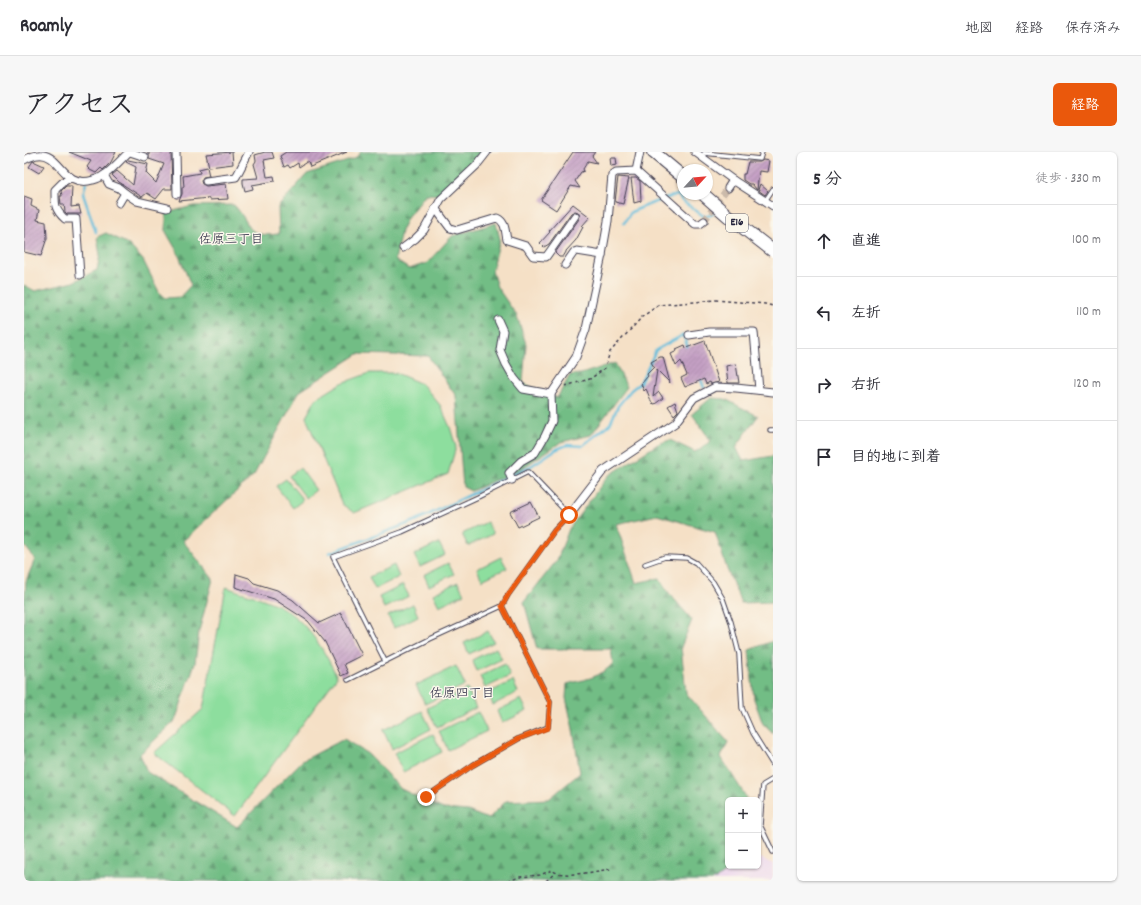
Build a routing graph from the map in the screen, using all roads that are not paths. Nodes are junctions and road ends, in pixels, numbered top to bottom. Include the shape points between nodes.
1 (130, 152) edge
2 (176, 152) edge
3 (249, 152) edge
4 (487, 152) edge
5 (640, 152) edge
6 (653, 152) edge
7 (660, 152) edge
8 (695, 152) edge
9 (762, 152) edge
10 (704, 154) edge
11 (146, 158) dead end
12 (24, 160) edge
13 (677, 166) edge
14 (636, 171) junction
15 (677, 172) edge
16 (104, 175) junction
17 (70, 178) junction
18 (733, 180) junction
19 (206, 181) dead end
20 (728, 188) tunnel mouth
21 (773, 189) edge
22 (125, 193) junction
23 (177, 194) dead end
24 (713, 197) edge
25 (710, 200) edge
26 (764, 201) junction
27 (119, 203) dead end
28 (773, 206) edge
29 (167, 208) dead end
30 (435, 208) junction
31 (575, 216) dead end
32 (704, 221) dead end
33 (773, 245) edge
34 (403, 248) dead end
35 (773, 251) edge
36 (602, 255) junction
37 (565, 265) dead end
38 (80, 275) dead end
39 (498, 320) dead end
40 (688, 335) dead end
41 (759, 390) junction
42 (553, 391) junction
43 (773, 392) edge
44 (512, 480) junction
45 (569, 515) junction
46 (645, 564) dead end
47 (502, 606) junction
48 (385, 661) junction
49 (348, 680) dead end
50 (773, 765) edge
51 (773, 779) edge
52 (426, 797) dead end
53 (773, 852) edge

1 - 11 street
1 - 16 street
2 - 23 street
3 - 19 street via 236,177
4 - 30 street
5 - 14 street
6 - 15 highway
7 - 13 highway
8 - 10 street
9 - 10 lane via 760,159
10 - 18 street
12 - 17 street via 39,154 53,158
14 - 32 street via 695,224
14 - 36 street via 616,172 612,175
16 - 17 street via 94,180 80,181
16 - 22 street via 109,184
17 - 38 street via 55,190 55,202 58,212 65,219 76,219
18 - 20 street
18 - 26 street
21 - 26 lane
22 - 27 street
22 - 29 street via 137,201
24 - 33 highway, E16
25 - 35 highway, E16, bridge
26 - 28 street
30 - 31 street via 450,228 457,230 497,218 502,220 507,240 526,246 533,256 546,257
30 - 34 street via 424,230
36 - 37 street via 577,251
36 - 42 street via 586,329 576,357
39 - 42 street via 503,331 500,350 514,378 523,389
40 - 41 street via 708,332 754,332
41 - 43 street
41 - 45 street via 715,387 694,398 675,423 603,471
42 - 44 street via 552,421 535,453 521,461 509,473
44 - 45 lane via 528,472
44 - 48 lane via 402,532 333,557
45 - 47 lane via 550,537
46 - 50 lane via 665,557 687,558 696,563 713,582 723,599 739,654 742,708 753,733
47 - 48 lane
47 - 52 lane via 550,702 548,728 518,739 473,765
48 - 49 lane
51 - 53 lane via 763,785 760,825

